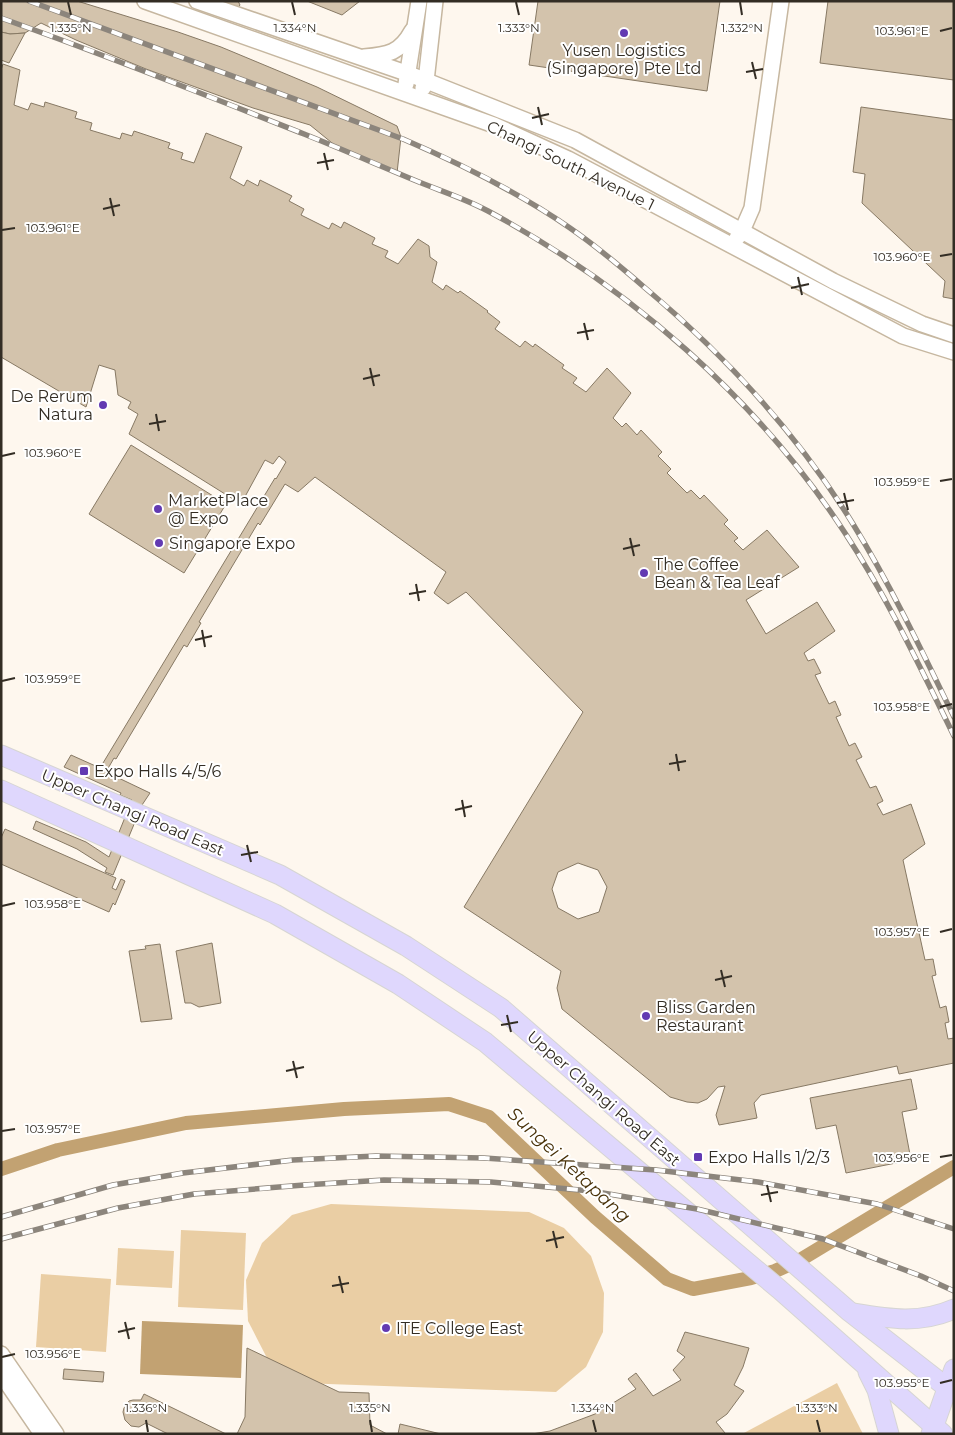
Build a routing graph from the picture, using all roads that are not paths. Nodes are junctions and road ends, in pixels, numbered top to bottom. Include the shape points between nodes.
1 (145, 1) edge
2 (196, 1) edge
3 (419, 1) edge
4 (435, 1) edge
5 (781, 1) edge
6 (416, 24) junction
7 (360, 58) junction
8 (409, 74) junction
9 (426, 81) junction
10 (404, 92) junction
11 (420, 99) junction
12 (742, 231) junction
13 (732, 245) junction
14 (954, 335) edge
15 (954, 352) edge
16 (1, 755) edge
17 (1, 790) edge
18 (954, 1309) edge
19 (850, 1312) junction
20 (1, 1354) edge
21 (864, 1365) junction
22 (954, 1370) edge
23 (1, 1374) edge
24 (951, 1391) edge
25 (936, 1431) edge
26 (42, 1434) edge
27 (56, 1434) edge
28 (889, 1434) edge

1 - 10 street, Changi South Avenue 1
2 - 7 street, Changi South Avenue 1
3 - 6 street
4 - 9 street
5 - 12 street via 752,208
6 - 7 street via 405,44 396,50
6 - 8 street
7 - 8 street, Changi South Avenue 1
8 - 9 street, Changi South Avenue 1
8 - 10 street
9 - 11 street
9 - 12 street, Changi South Avenue 1 via 575,140
10 - 11 street, Changi South Avenue 1
11 - 13 street, Changi South Avenue 1 via 494,126 568,159
12 - 13 street
12 - 14 street, Changi South Avenue 1 via 891,310
13 - 15 street, Changi South Avenue 1 via 903,336
16 - 19 main road, Upper Changi Road East via 280,875 406,946 500,1008
17 - 21 main road, Upper Changi Road East via 275,914 398,984 485,1042 779,1289
18 - 19 main road via 938,1316 912,1319
19 - 24 main road, Upper Changi Road East
20 - 27 street
21 - 25 main road, Upper Changi Road East
21 - 28 main road via 877,1390
22 - 24 main road
23 - 26 street
24 - 25 main road

